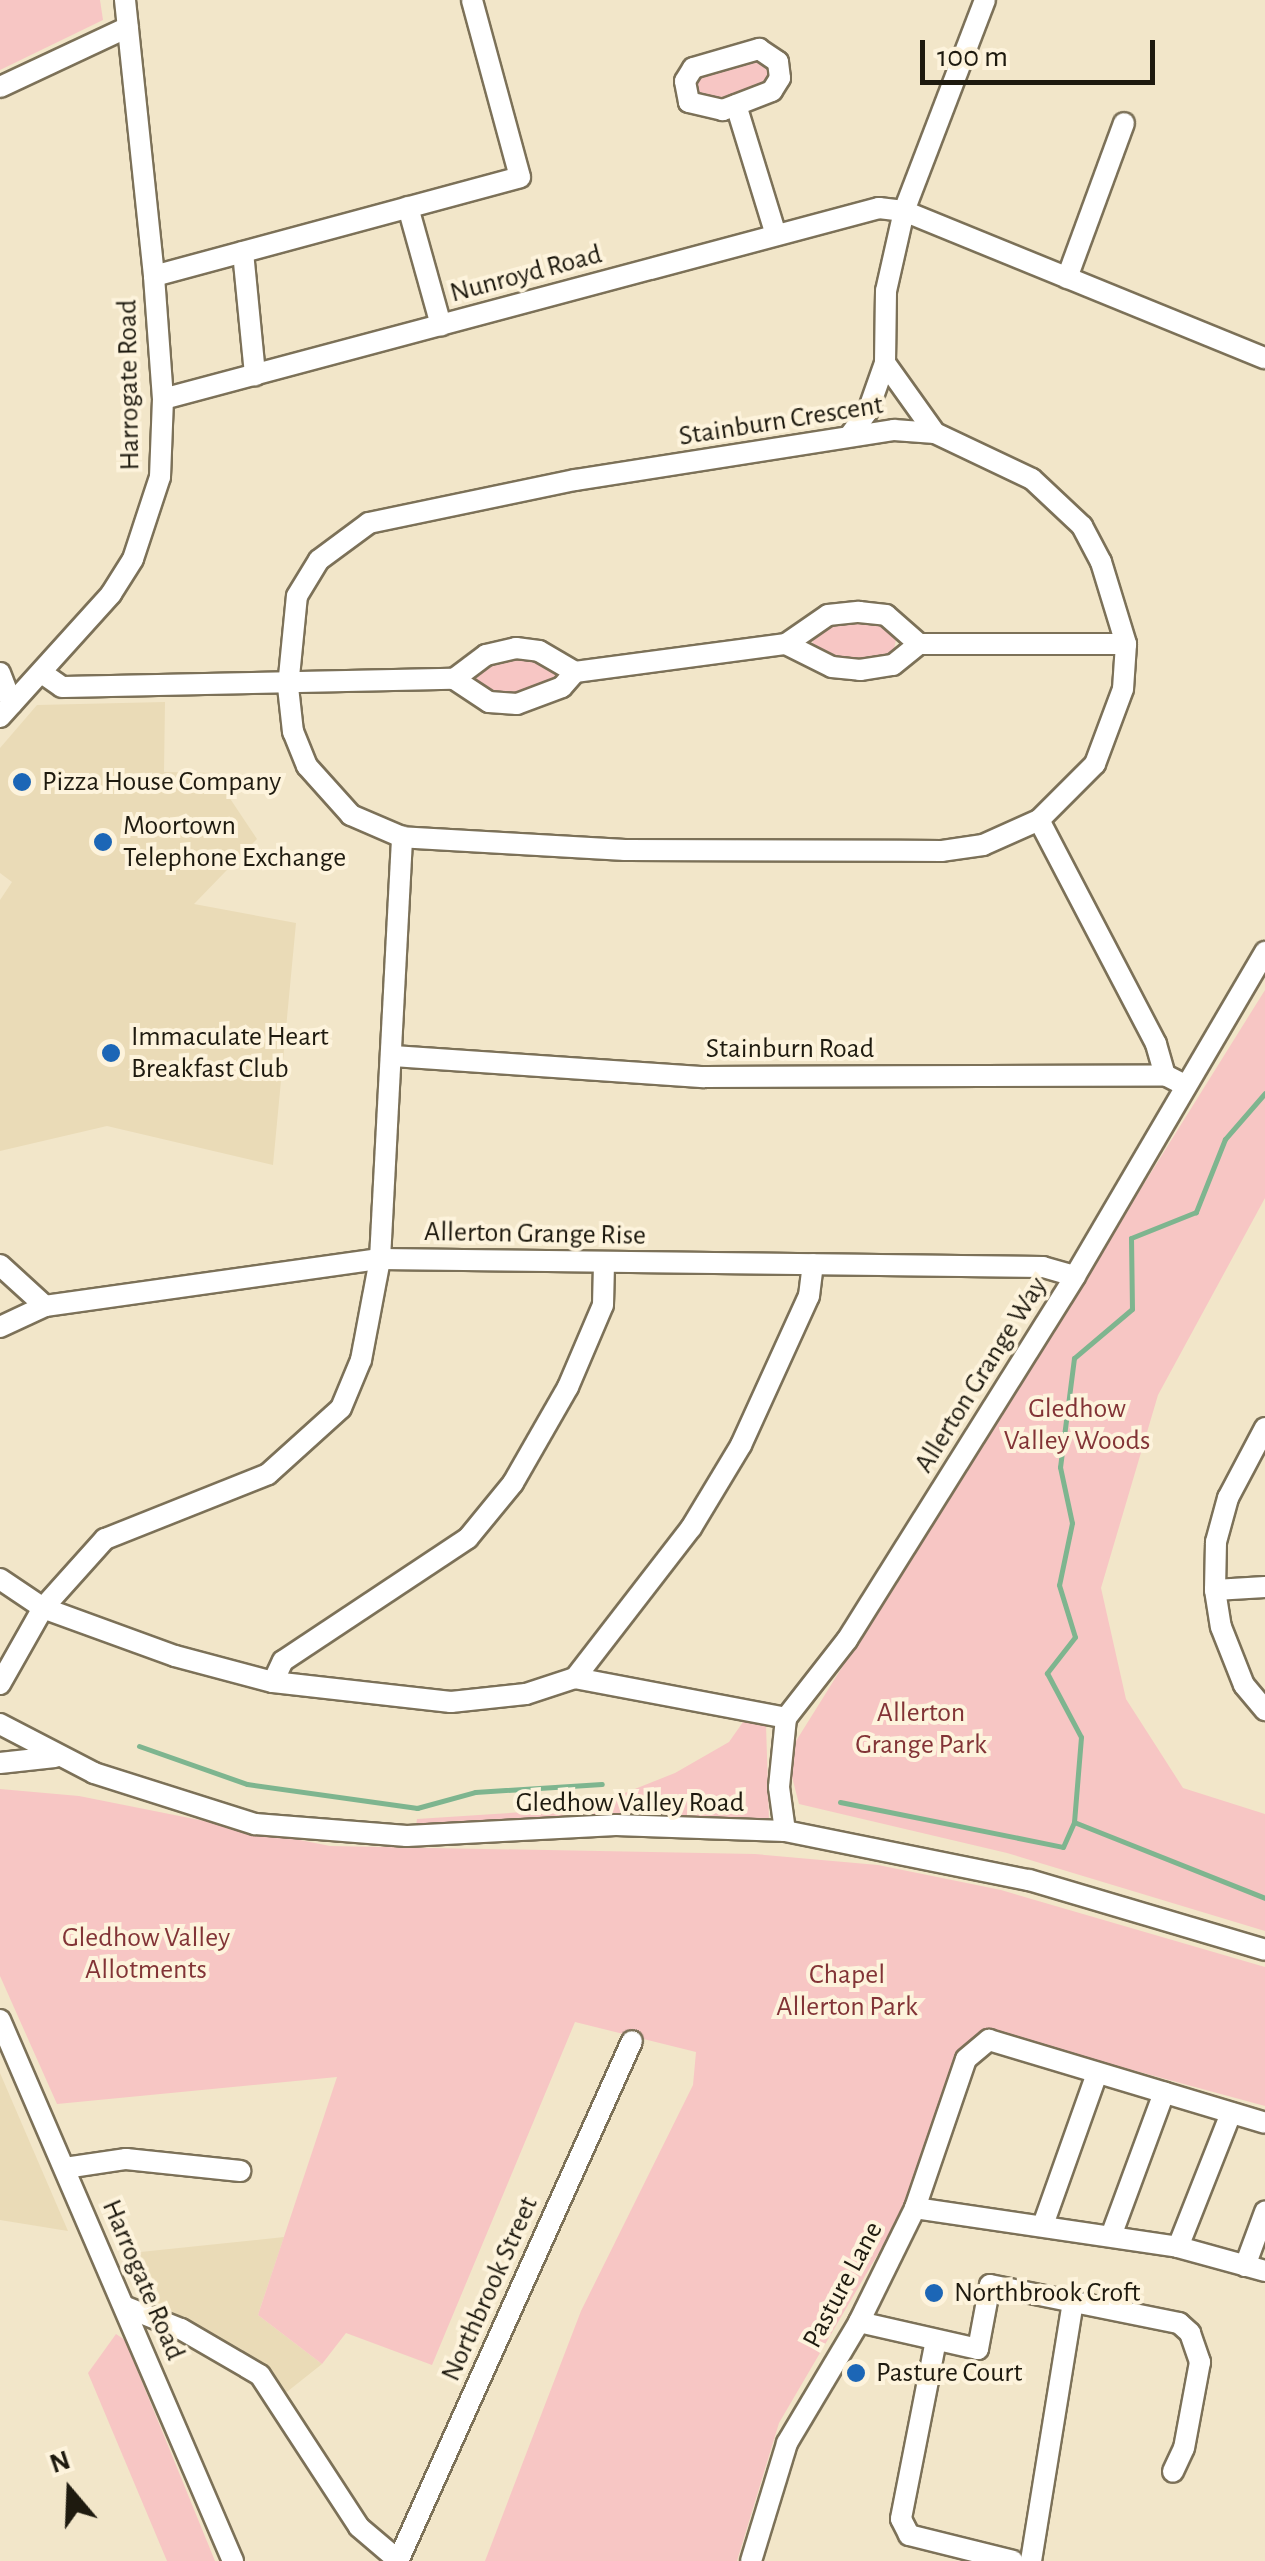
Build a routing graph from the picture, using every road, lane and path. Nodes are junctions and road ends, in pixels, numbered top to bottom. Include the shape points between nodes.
1 (472, 0) edge
2 (986, 0) edge
3 (130, 1) edge
4 (128, 27) junction
5 (0, 87) edge
6 (736, 105) junction
7 (1124, 123) dead end
8 (408, 207) junction
9 (904, 211) junction
10 (776, 235) junction
11 (244, 252) junction
12 (154, 276) junction
13 (1068, 278) junction
14 (441, 325) junction
15 (1265, 358) edge
16 (885, 363) junction
17 (255, 375) junction
18 (163, 399) junction
19 (935, 433) junction
20 (851, 434) junction
21 (786, 644) junction
22 (918, 644) junction
23 (1126, 644) junction
24 (575, 672) junction
25 (0, 673) edge
26 (42, 673) junction
27 (454, 679) junction
28 (288, 687) junction
29 (6, 710) edge
30 (1039, 820) junction
31 (402, 837) junction
32 (1265, 952) edge
33 (393, 1056) junction
34 (1165, 1075) junction
35 (1186, 1085) junction
36 (380, 1259) junction
37 (604, 1262) junction
38 (812, 1264) junction
39 (0, 1265) edge
40 (1075, 1276) junction
41 (45, 1306) junction
42 (0, 1327) edge
43 (1265, 1428) edge
44 (0, 1579) edge
45 (1265, 1587) edge
46 (1215, 1590) junction
47 (43, 1608) junction
48 (575, 1678) junction
49 (273, 1682) junction
50 (0, 1684) edge
51 (1265, 1710) edge
52 (786, 1718) junction
53 (0, 1724) edge
54 (56, 1758) junction
55 (0, 1763) edge
56 (785, 1831) junction
57 (1265, 1950) edge
58 (0, 2020) edge
59 (632, 2041) dead end
60 (1097, 2073) junction
61 (1164, 2093) junction
62 (1230, 2113) junction
63 (1265, 2123) edge
64 (65, 2168) junction
65 (240, 2171) dead end
66 (916, 2208) junction
67 (1265, 2212) edge
68 (1043, 2226) junction
69 (1110, 2236) junction
70 (1178, 2247) junction
71 (1255, 2268) edge
72 (1072, 2302) junction
73 (126, 2307) junction
74 (859, 2322) junction
75 (936, 2340) junction
76 (1173, 2472) dead end
77 (393, 2560) edge
78 (233, 2561) edge
79 (751, 2561) edge
80 (1013, 2561) edge
81 (1031, 2561) edge

1 - 8 street via 520,176
2 - 9 street
3 - 4 street, Harrogate Road
4 - 5 street
4 - 12 street, Harrogate Road
6 - 6 street via 695,108 684,88 688,74 717,60 767,51 781,70 777,85
6 - 10 street
7 - 13 street
8 - 11 street
8 - 14 street
9 - 10 street, Nunroyd Road via 879,208
9 - 13 street
9 - 16 street via 886,291
10 - 14 street, Nunroyd Road
11 - 12 street
11 - 17 street
12 - 18 street, Harrogate Road
13 - 15 street
14 - 17 street, Nunroyd Road
16 - 19 street
16 - 20 street via 868,412
17 - 18 street, Nunroyd Road
18 - 26 street, Harrogate Road via 160,478 133,560
19 - 20 street, Stainburn Crescent
19 - 23 street, Stainburn Crescent via 1032,479 1082,526 1101,562
20 - 28 street, Stainburn Crescent via 369,523 319,560 297,596
21 - 22 street via 832,667 860,670 894,665
21 - 22 street via 828,615 859,612 886,614
21 - 24 street
22 - 23 street
23 - 30 street, Stainburn Crescent via 1124,689 1110,735 1074,791
24 - 27 street via 540,651 516,648 486,656
24 - 27 street via 562,687 517,704 489,702
25 - 29 street
26 - 28 street via 62,686
26 - 29 street, Harrogate Road
27 - 28 street
28 - 31 street, Stainburn Crescent via 299,751 325,792 351,815
30 - 31 street, Stainburn Crescent via 982,845 888,852 625,850
30 - 34 street via 1156,1044
31 - 33 street
32 - 35 street, Allerton Grange Way
33 - 34 street, Stainburn Road via 704,1077
33 - 36 street
34 - 35 street, Stainburn Road
35 - 40 street, Allerton Grange Way
36 - 37 street, Allerton Grange Rise
36 - 41 street, Allerton Grange Rise
36 - 47 street via 360,1360 341,1408 268,1474 104,1539
37 - 38 street, Allerton Grange Rise
37 - 49 street via 596,1322 568,1388 513,1483 468,1538 283,1661
38 - 40 street, Allerton Grange Rise via 1043,1267
38 - 48 street via 809,1296 742,1445 691,1528
39 - 41 street
40 - 52 street, Allerton Grange Way via 847,1640
41 - 42 street, Allerton Grange Rise
43 - 46 street via 1228,1498 1216,1542
44 - 47 street
45 - 46 street
46 - 51 street via 1220,1628 1244,1685
47 - 49 street via 174,1656
47 - 50 street
48 - 49 street via 526,1694 451,1702
48 - 52 street
52 - 56 street via 779,1787
53 - 54 street, Gledhow Valley Road
54 - 55 street
54 - 56 street, Gledhow Valley Road via 256,1824 334,1835 616,1825
56 - 57 street, Gledhow Valley Road via 1030,1880
58 - 64 street, Harrogate Road
59 - 77 street, Northbrook Street
60 - 61 street
60 - 66 street, Pasture Lane via 989,2040 966,2059
60 - 68 street
61 - 62 street
61 - 69 street
62 - 63 street
62 - 70 street
64 - 65 street via 126,2160
64 - 73 street, Harrogate Road
66 - 68 street
66 - 74 street, Pasture Lane
67 - 71 street
68 - 69 street
69 - 70 street
70 - 71 street
72 - 75 street via 990,2285 978,2349
72 - 76 street via 1164,2317 1190,2333 1200,2362
72 - 81 street
73 - 77 street via 260,2375 359,2527
73 - 78 street, Harrogate Road
74 - 75 street
74 - 79 street, Pasture Lane via 794,2430
75 - 80 street via 901,2520 909,2535

